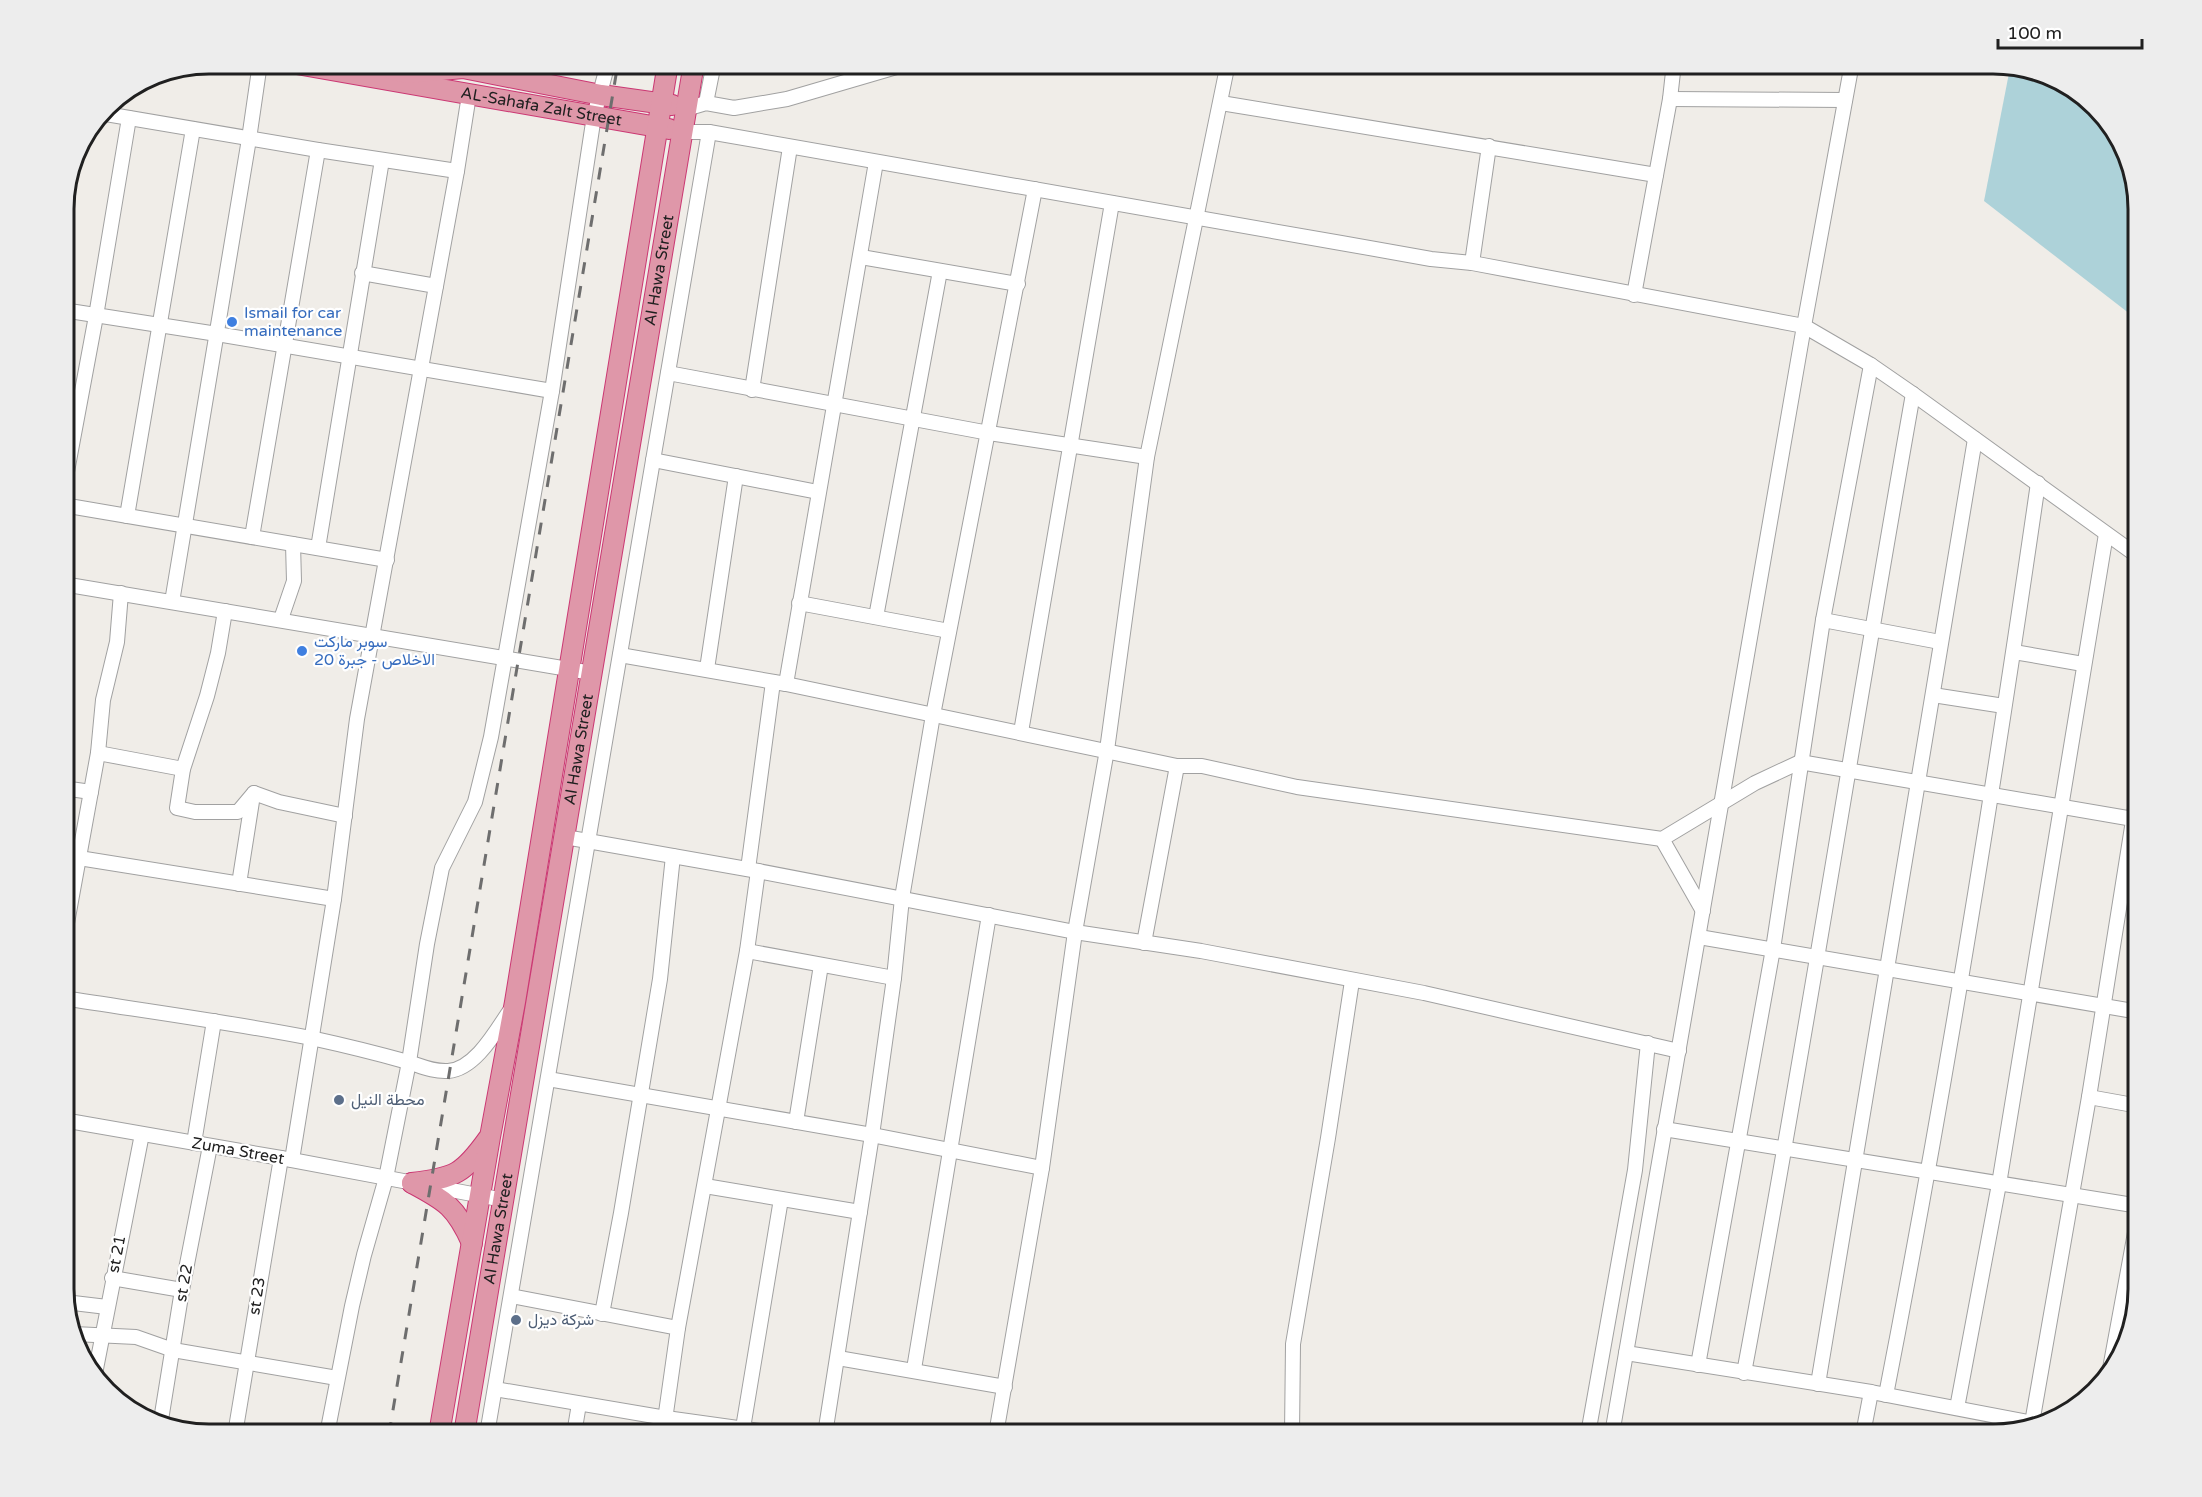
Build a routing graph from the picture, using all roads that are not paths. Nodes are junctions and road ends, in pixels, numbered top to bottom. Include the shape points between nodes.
1 (258, 74) edge
2 (388, 74) edge
3 (505, 74) edge
4 (606, 74) edge
5 (666, 74) edge
6 (692, 74) edge
7 (712, 74) edge
8 (872, 74) edge
9 (1226, 74) edge
10 (1673, 74) edge
11 (1850, 74) edge
12 (469, 95) junction
13 (601, 95) junction
14 (1670, 99) junction
15 (1845, 100) junction
16 (662, 103) junction
17 (706, 103) junction
18 (1221, 103) junction
19 (686, 109) junction
20 (111, 115) edge
21 (594, 116) junction
22 (129, 118) junction
23 (658, 127) junction
24 (193, 129) junction
25 (684, 132) junction
26 (709, 132) junction
27 (249, 139) junction
28 (1489, 146) junction
29 (790, 147) junction
30 (318, 150) junction
31 (382, 160) junction
32 (876, 162) junction
33 (457, 171) junction
34 (1656, 175) junction
35 (1035, 189) junction
36 (1112, 203) junction
37 (1196, 218) junction
38 (861, 257) junction
39 (1472, 263) junction
40 (940, 271) junction
41 (362, 273) junction
42 (1018, 284) junction
43 (436, 286) junction
44 (1634, 295) junction
45 (74, 312) edge
46 (96, 316) junction
47 (158, 326) junction
48 (1804, 326) junction
49 (217, 334) junction
50 (284, 346) junction
51 (349, 357) junction
52 (1871, 365) junction
53 (421, 369) junction
54 (668, 373) junction
55 (752, 390) junction
56 (552, 391) junction
57 (1913, 394) junction
58 (834, 404) junction
59 (913, 419) junction
60 (989, 433) junction
61 (74, 434) edge
62 (1975, 439) junction
63 (1070, 444) junction
64 (1148, 457) junction
65 (653, 460) junction
66 (736, 476) junction
67 (2038, 483) junction
68 (818, 492) junction
69 (74, 507) edge
70 (127, 516) junction
71 (186, 525) junction
72 (2106, 534) junction
73 (252, 537) junction
74 (293, 544) junction
75 (318, 548) junction
76 (2128, 549) edge
77 (387, 560) junction
78 (74, 586) edge
79 (121, 593) junction
80 (172, 602) junction
81 (799, 603) junction
82 (225, 610) junction
83 (876, 617) junction
84 (281, 619) junction
85 (1823, 620) junction
86 (1871, 629) junction
87 (949, 631) junction
88 (372, 634) junction
89 (1940, 642) junction
90 (2014, 652) junction
91 (620, 655) junction
92 (505, 658) junction
93 (2083, 664) junction
94 (707, 669) junction
95 (568, 670) junction
96 (592, 673) junction
97 (780, 683) junction
98 (1933, 695) junction
99 (2004, 706) junction
100 (933, 715) junction
101 (1021, 732) junction
102 (1107, 750) junction
103 (98, 753) junction
104 (1800, 762) junction
105 (1177, 766) junction
106 (183, 769) junction
107 (1849, 771) junction
108 (1918, 783) junction
109 (74, 790) edge
110 (91, 792) junction
111 (254, 793) junction
112 (1992, 795) junction
113 (1720, 803) junction
114 (2060, 807) junction
115 (345, 816) junction
116 (2128, 819) edge
117 (565, 837) junction
118 (1662, 839) junction
119 (588, 840) junction
120 (673, 855) junction
121 (79, 858) junction
122 (2128, 865) edge
123 (753, 870) junction
124 (239, 884) junction
125 (74, 885) edge
126 (902, 898) junction
127 (334, 899) junction
128 (1703, 911) junction
129 (989, 915) junction
130 (1075, 932) junction
131 (1699, 937) junction
132 (1144, 943) junction
133 (1773, 949) junction
134 (747, 951) junction
135 (1818, 957) junction
136 (820, 965) junction
137 (1886, 969) junction
138 (894, 978) junction
139 (1352, 981) junction
140 (1961, 982) junction
141 (2031, 993) junction
142 (74, 1000) edge
143 (515, 1002) junction
144 (2103, 1005) junction
145 (2128, 1010) edge
146 (214, 1021) junction
147 (312, 1038) junction
148 (1648, 1043) junction
149 (1679, 1051) junction
150 (409, 1062) junction
151 (548, 1079) junction
152 (641, 1095) junction
153 (2089, 1097) junction
154 (2128, 1104) edge
155 (719, 1108) junction
156 (74, 1122) edge
157 (796, 1122) junction
158 (1665, 1129) junction
159 (142, 1134) junction
160 (872, 1135) junction
161 (490, 1137) junction
162 (1738, 1142) junction
163 (194, 1143) junction
164 (210, 1146) junction
165 (951, 1149) junction
166 (1786, 1149) junction
167 (286, 1159) junction
168 (1856, 1160) junction
169 (1042, 1168) junction
170 (1929, 1172) junction
171 (386, 1178) junction
172 (412, 1183) junction
173 (1999, 1184) junction
174 (705, 1186) junction
175 (2072, 1194) junction
176 (480, 1195) junction
177 (781, 1198) junction
178 (504, 1200) junction
179 (2128, 1204) edge
180 (860, 1212) junction
181 (472, 1243) junction
182 (2128, 1271) edge
183 (112, 1278) junction
184 (182, 1290) junction
185 (511, 1296) junction
186 (75, 1303) edge
187 (107, 1307) junction
188 (602, 1314) junction
189 (678, 1328) junction
190 (82, 1335) edge
191 (101, 1336) junction
192 (173, 1350) junction
193 (2113, 1351) edge
194 (1626, 1353) junction
195 (838, 1358) junction
196 (246, 1363) junction
197 (97, 1364) edge
198 (1698, 1365) junction
199 (914, 1369) junction
200 (1744, 1373) junction
201 (337, 1378) junction
202 (1818, 1384) junction
203 (1005, 1387) junction
204 (495, 1389) junction
205 (1871, 1392) junction
206 (1886, 1395) junction
207 (579, 1404) junction
208 (1957, 1408) junction
209 (162, 1415) edge
210 (2036, 1416) edge
211 (666, 1418) junction
212 (2022, 1420) edge
213 (237, 1424) edge
214 (329, 1424) edge
215 (441, 1424) edge
216 (466, 1424) edge
217 (489, 1424) edge
218 (576, 1424) edge
219 (665, 1424) edge
220 (712, 1424) edge
221 (744, 1424) edge
222 (827, 1424) edge
223 (998, 1424) edge
224 (1292, 1424) edge
225 (1590, 1424) edge
226 (1614, 1424) edge
227 (1865, 1424) edge

1 - 27 street
2 - 12 highway, AL-Sahafa Zalt Street
3 - 13 highway
4 - 13 street
5 - 16 highway, Al Hawa Street
6 - 19 highway, Al Hawa Street
7 - 17 street
8 - 17 street via 787,99 734,108
9 - 18 street
10 - 14 street
11 - 15 street
12 - 21 highway, AL-Sahafa Zalt Street
12 - 33 street, st 23
13 - 16 highway
13 - 21 street
14 - 15 street
14 - 34 street
15 - 48 street
16 - 19 highway
16 - 23 highway, Al Hawa Street
17 - 19 street
18 - 28 street
18 - 37 street
19 - 25 highway, Al Hawa Street
20 - 22 street
21 - 23 highway, AL-Sahafa Zalt Street
21 - 56 street
22 - 24 street
22 - 46 street
23 - 25 highway, AL-Sahafa Zalt Street
23 - 95 highway, Al Hawa Street
24 - 27 street
24 - 47 street
25 - 26 street
25 - 96 highway, Al Hawa Street
26 - 29 street
26 - 54 street
27 - 30 street
27 - 49 street
28 - 34 street
28 - 39 street
29 - 32 street
29 - 55 street
30 - 31 street
30 - 50 street
31 - 33 street
31 - 41 street
32 - 35 street
32 - 38 street
33 - 43 street, st 23
34 - 44 street
35 - 36 street
35 - 42 street
36 - 37 street
36 - 63 street
37 - 39 street
37 - 64 street
38 - 40 street
38 - 58 street
39 - 44 street
40 - 42 street
40 - 59 street
41 - 43 street
41 - 51 street
42 - 60 street
43 - 53 street, st 23
44 - 48 street
45 - 46 street
46 - 47 street
46 - 61 street
47 - 49 street
47 - 70 street
48 - 52 street
48 - 113 street
49 - 50 street
49 - 71 street
50 - 51 street
50 - 73 street
51 - 53 street
51 - 75 street
52 - 57 street
52 - 85 street
53 - 56 street
53 - 77 street, st 23
54 - 55 street
54 - 65 street
55 - 58 street
56 - 92 street
57 - 62 street
57 - 86 street
58 - 59 street
58 - 68 street
59 - 60 street
59 - 83 street
60 - 63 street
60 - 87 street
62 - 67 street
62 - 89 street
63 - 64 street
63 - 101 street
64 - 102 street
65 - 66 street
65 - 91 street
66 - 68 street
66 - 94 street
67 - 72 street
67 - 90 street
68 - 81 street
69 - 70 street
70 - 71 street
71 - 73 street
71 - 80 street
72 - 76 street
72 - 93 street
73 - 74 street
74 - 75 street
74 - 84 street via 294,581
75 - 77 street
77 - 88 street, st 23
78 - 79 street
79 - 80 street
79 - 103 street via 117,642 103,700
80 - 82 street
81 - 83 street
81 - 97 street
82 - 84 street
82 - 106 street via 207,696
83 - 87 street
84 - 88 street
85 - 86 street
85 - 104 street
86 - 89 street
86 - 107 street
87 - 100 street
88 - 92 street
88 - 115 street, st 23
89 - 98 street
90 - 93 street
90 - 99 street
91 - 94 street
91 - 119 street
92 - 95 street
92 - 150 street via 475,802 442,868
93 - 114 street
94 - 97 street
95 - 96 street
95 - 143 highway, Al Hawa Street
96 - 117 highway, Al Hawa Street
97 - 100 street
97 - 123 street
98 - 99 street
98 - 108 street
99 - 112 street
100 - 101 street
100 - 126 street
101 - 102 street
102 - 105 street
102 - 130 street
103 - 106 street
103 - 110 street
104 - 107 street
104 - 113 street
104 - 133 street
105 - 118 street via 1202,766 1297,787
105 - 132 street
106 - 111 street via 177,808 238,812
107 - 108 street
107 - 135 street
108 - 112 street
108 - 137 street
109 - 110 street
110 - 121 street
111 - 115 street
111 - 124 street
112 - 114 street
112 - 140 street
113 - 118 street
113 - 128 street
114 - 116 street
114 - 141 street
115 - 127 street, st 23
117 - 119 street
117 - 178 highway, Al Hawa Street
118 - 128 street
119 - 120 street
119 - 151 street
120 - 123 street
120 - 152 street via 660,979
121 - 124 street
121 - 125 street
122 - 144 street
123 - 126 street
123 - 134 street
124 - 127 street
126 - 129 street
126 - 138 street
127 - 147 street, st 23
128 - 131 street
129 - 130 street
129 - 165 street
130 - 132 street
130 - 169 street
131 - 133 street
131 - 149 street
132 - 139 street
133 - 135 street
133 - 162 street
134 - 136 street
134 - 155 street
135 - 137 street
135 - 166 street
136 - 138 street
136 - 157 street
137 - 140 street
137 - 168 street
138 - 160 street
139 - 148 street via 1424,993
139 - 224 street via 1293,1344
140 - 141 street
140 - 170 street
141 - 144 street
141 - 173 street
142 - 146 street
143 - 150 street via 489,1041 460,1067 449,1071 428,1069
143 - 161 highway, Al Hawa Street
144 - 145 street
144 - 153 street
146 - 147 street
146 - 163 street
147 - 150 street
147 - 167 street, st 23
148 - 149 street
148 - 225 street via 1635,1170
149 - 158 street
150 - 171 street
151 - 152 street
151 - 185 street
152 - 155 street
152 - 188 street
153 - 154 street
153 - 175 street
155 - 157 street
155 - 174 street
156 - 159 street, Zuma Street
157 - 160 street
158 - 162 street
158 - 194 street
159 - 163 street, Zuma Street
159 - 183 street, st 21
160 - 165 street
160 - 180 street
161 - 172 highway via 473,1160 457,1173
161 - 176 highway, Al Hawa Street
162 - 166 street
162 - 198 street
163 - 164 street, Zuma Street
164 - 167 street, Zuma Street
164 - 184 street, st 22
165 - 169 street
165 - 199 street
166 - 168 street
166 - 200 street
167 - 171 street, Zuma Street
167 - 196 street, st 23
168 - 170 street
168 - 202 street
169 - 203 street
170 - 173 street
170 - 206 street
171 - 172 street, Zuma Street
171 - 201 street via 364,1255
172 - 176 street, Zuma Street
172 - 181 highway via 453,1209
173 - 175 street
173 - 208 street
174 - 177 street
174 - 189 street
175 - 179 street
175 - 210 street
176 - 178 street, Zuma Street
176 - 181 highway, Al Hawa Street
177 - 180 street
177 - 221 street
178 - 216 highway, Al Hawa Street
180 - 195 street
181 - 215 highway, Al Hawa Street
182 - 193 street
183 - 184 street
183 - 187 street, st 21
184 - 192 street, st 22
185 - 188 street
185 - 204 street
186 - 187 street
187 - 191 street, st 21
188 - 189 street
189 - 211 street
190 - 191 street
191 - 192 street via 136,1337
191 - 197 street, st 21
192 - 196 street
192 - 209 street, st 22
194 - 198 street
194 - 226 street
195 - 199 street
195 - 222 street
196 - 201 street
196 - 213 street, st 23
198 - 200 street
199 - 203 street
200 - 202 street
201 - 214 street
202 - 205 street
203 - 223 street
204 - 207 street
204 - 217 street
205 - 206 street
205 - 227 street
206 - 208 street
207 - 211 street
207 - 218 street
208 - 212 street
211 - 219 street
211 - 220 street

